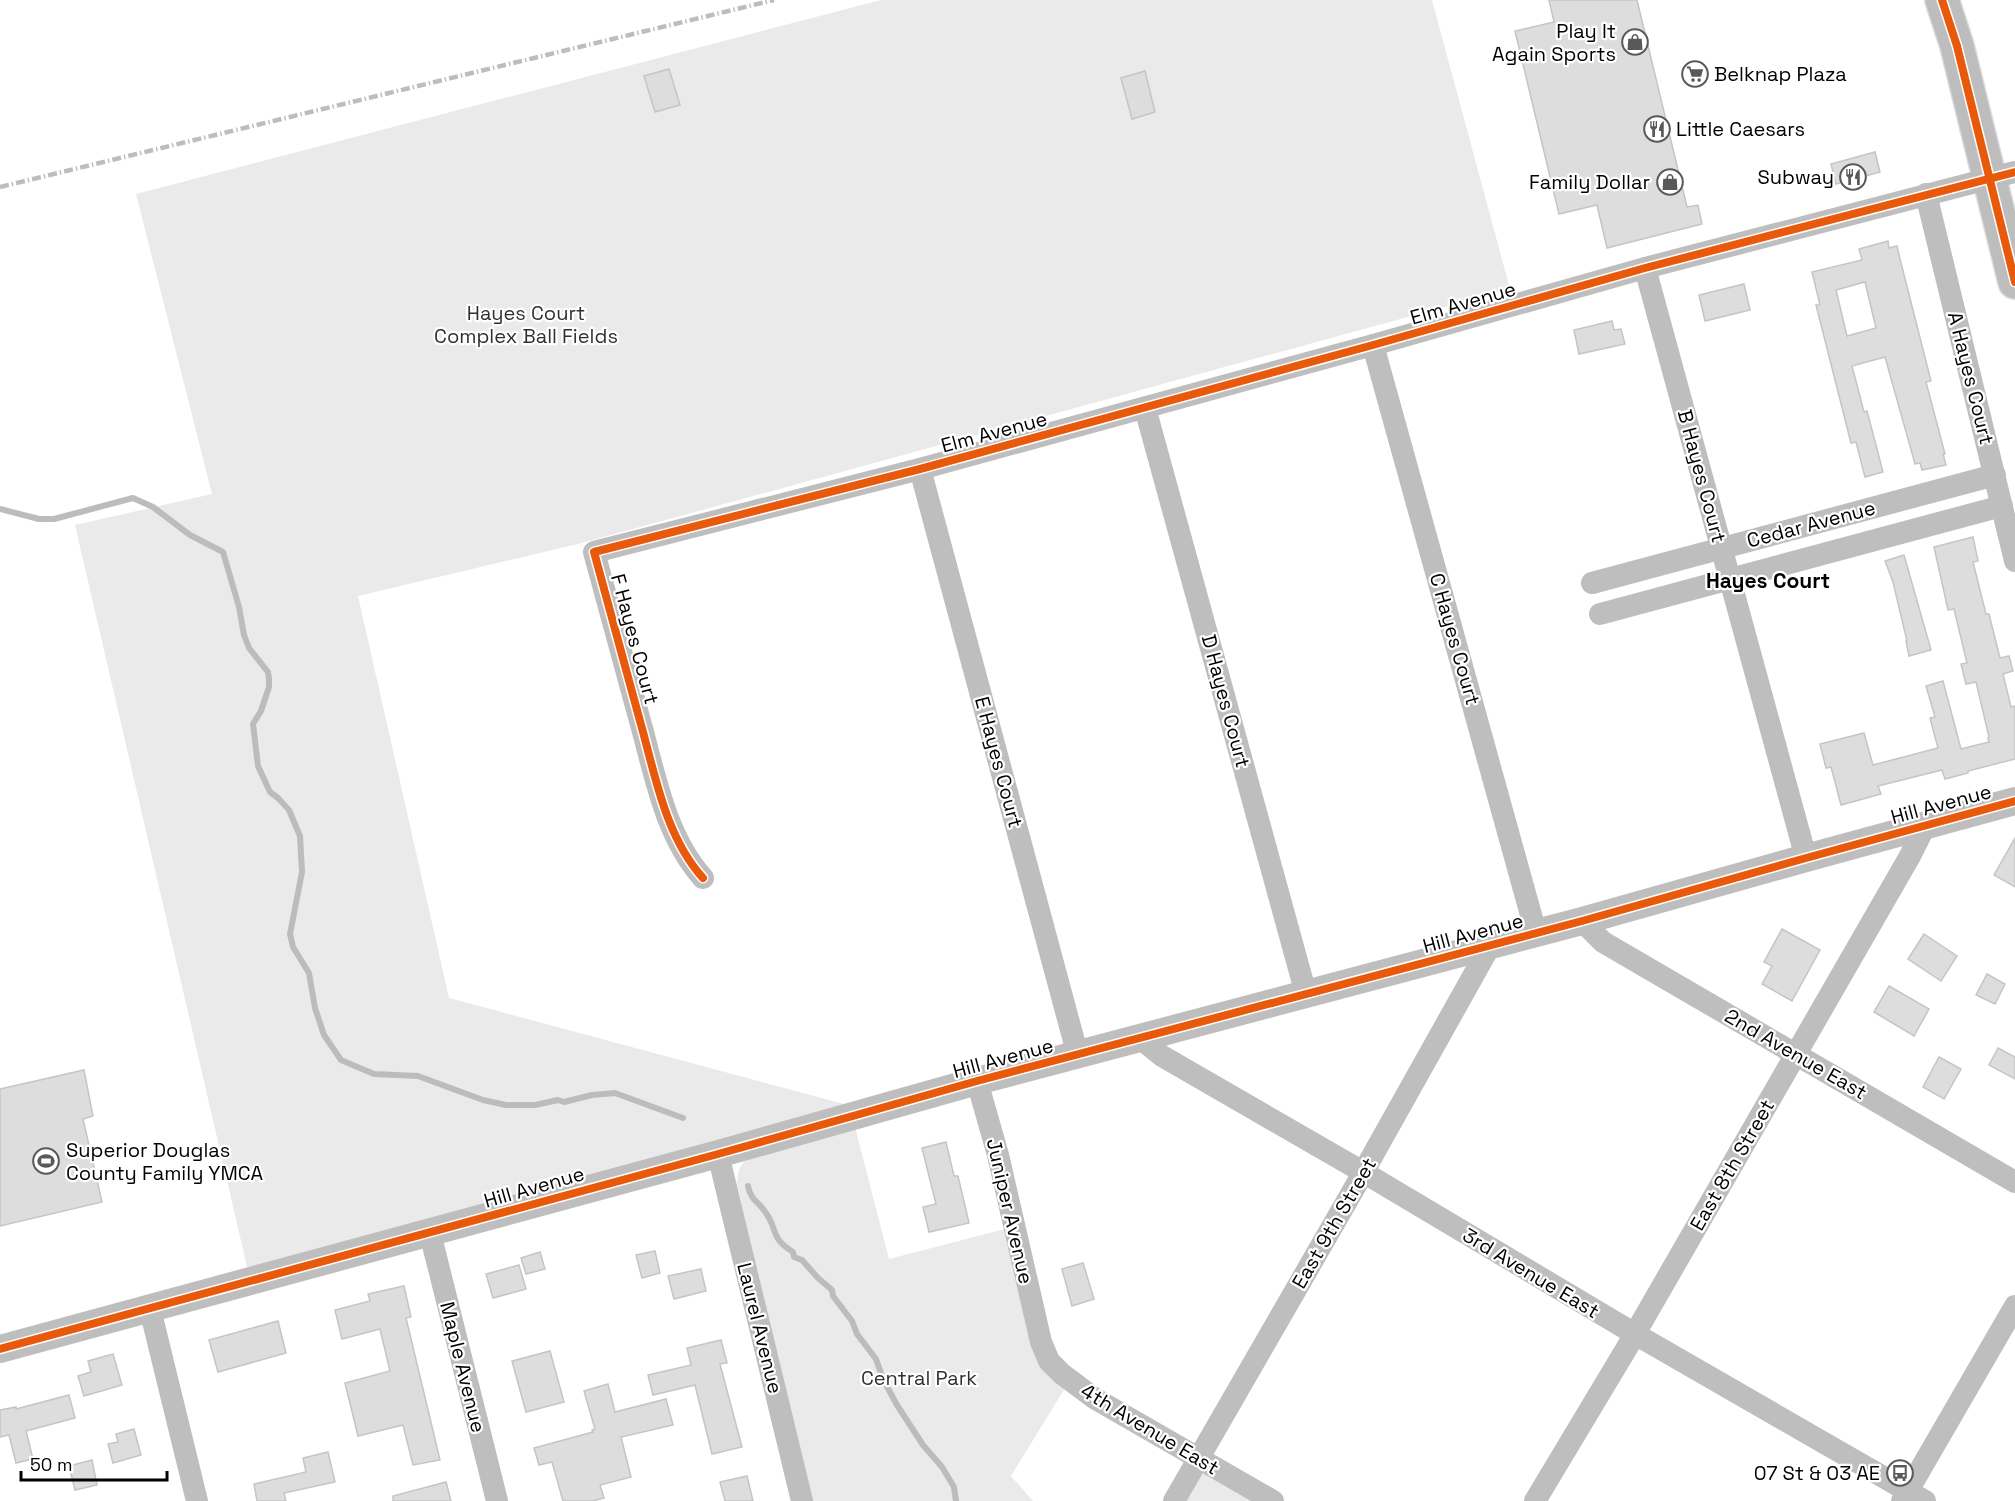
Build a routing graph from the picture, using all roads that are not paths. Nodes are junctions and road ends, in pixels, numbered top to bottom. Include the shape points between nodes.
1 (1941, 0) edge
2 (1953, 0) edge
3 (1957, 46) junction
4 (2002, 175) edge
5 (1926, 194) junction
6 (1645, 268) junction
7 (2015, 282) edge
8 (1373, 345) junction
9 (1145, 408) junction
10 (920, 469) junction
11 (1995, 475) junction
12 (2002, 506) junction
13 (1721, 548) junction
14 (2015, 561) edge
15 (1729, 578) junction
16 (1592, 583) dead end
17 (1600, 614) dead end
18 (2015, 801) edge
19 (1925, 826) junction
20 (1806, 858) junction
21 (703, 878) dead end
22 (1582, 921) junction
23 (1536, 933) junction
24 (1491, 945) junction
25 (1306, 994) junction
26 (1141, 1040) junction
27 (1795, 1054) junction
28 (1078, 1056) junction
29 (977, 1081) junction
30 (718, 1154) junction
31 (1363, 1172) junction
32 (2015, 1182) edge
33 (430, 1233) junction
34 (2015, 1306) edge
35 (150, 1309) junction
36 (1635, 1334) junction
37 (1041, 1342) joint
38 (0, 1349) edge
39 (1199, 1458) junction
40 (1912, 1498) edge
41 (197, 1501) edge
42 (497, 1501) edge
43 (802, 1501) edge
44 (1174, 1501) edge
45 (1274, 1501) edge
46 (1535, 1501) edge

1 - 3 highway
2 - 3 highway
3 - 4 highway
4 - 5 street, Elm Avenue
4 - 7 highway
5 - 6 street, Elm Avenue
5 - 11 street, A Hayes Court
6 - 8 street, Elm Avenue
6 - 13 street, B Hayes Court
8 - 9 street, Elm Avenue
8 - 23 street, C Hayes Court
9 - 10 street, Elm Avenue
9 - 25 street, D Hayes Court
10 - 21 street, F Hayes Court via 594,552 660,790 682,851
10 - 28 street, E Hayes Court
11 - 12 street, A Hayes Court
11 - 13 street, Cedar Avenue
12 - 14 street, A Hayes Court
12 - 15 street, Cedar Avenue
13 - 15 street, B Hayes Court
13 - 16 street, Cedar Avenue
15 - 17 street, Cedar Avenue
15 - 20 street, B Hayes Court
18 - 19 street, Hill Avenue
19 - 20 street, Hill Avenue
19 - 27 street, East 8th Street
20 - 22 street, Hill Avenue
22 - 23 street, Hill Avenue
22 - 27 street, 2nd Avenue East via 1603,942
23 - 24 street, Hill Avenue
24 - 25 street, Hill Avenue
24 - 31 street, East 9th Street
25 - 26 street, Hill Avenue
26 - 28 street, Hill Avenue
26 - 31 street, 3rd Avenue East via 1172,1062
27 - 32 street, 2nd Avenue East
27 - 36 street, East 8th Street
28 - 29 street, Hill Avenue
29 - 30 street, Hill Avenue
29 - 37 street, Juniper Avenue
30 - 33 street, Hill Avenue
30 - 43 street, Laurel Avenue
31 - 36 street, 3rd Avenue East
31 - 39 street, East 9th Street
33 - 35 street, Hill Avenue
33 - 42 street, Maple Avenue
34 - 40 street
35 - 38 street, Hill Avenue
35 - 41 street
36 - 40 street, 3rd Avenue East
36 - 46 street, East 8th Street
37 - 39 street, 4th Avenue East via 1049,1361 1094,1398
39 - 44 street, East 9th Street
39 - 45 street, 4th Avenue East

